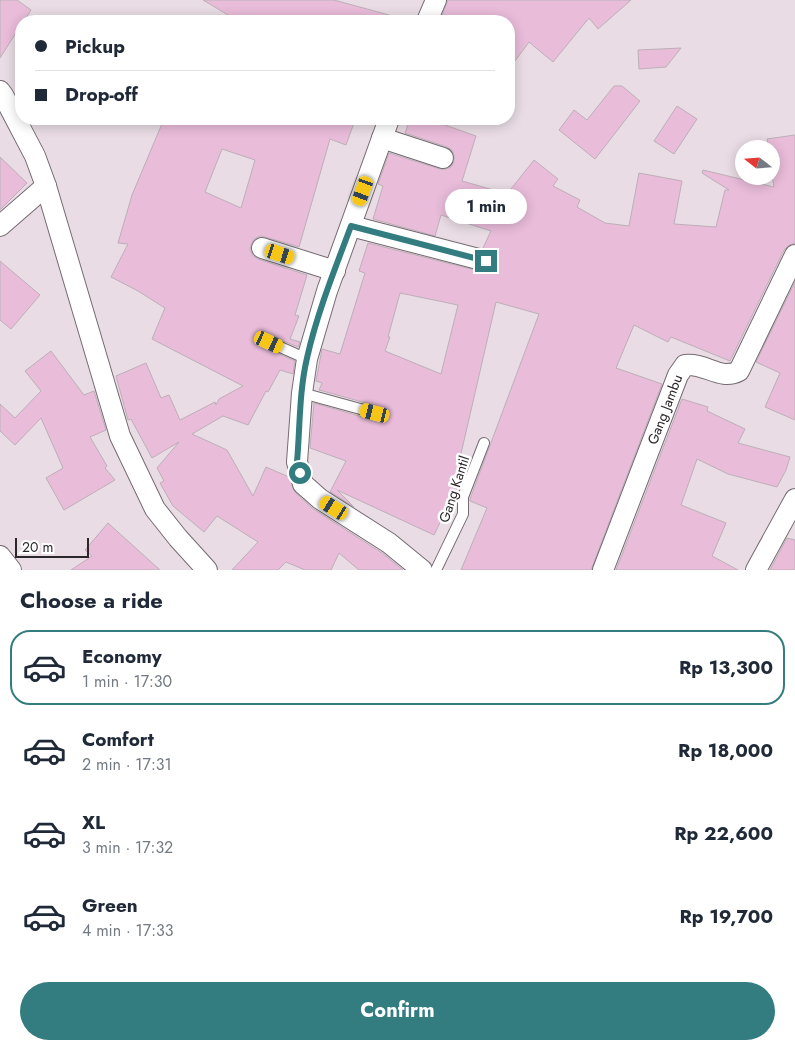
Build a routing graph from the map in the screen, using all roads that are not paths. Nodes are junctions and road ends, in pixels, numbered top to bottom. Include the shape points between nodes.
1 (0, 91) edge
2 (15, 118) edge
3 (19, 125) edge
4 (387, 125) edge
5 (382, 138) junction
6 (443, 158) dead end
7 (46, 186) junction
8 (0, 226) edge
9 (351, 226) junction
10 (262, 248) dead end
11 (795, 256) edge
12 (486, 261) dead end
13 (334, 271) junction
14 (269, 342) dead end
15 (307, 358) junction
16 (302, 393) junction
17 (375, 413) dead end
18 (484, 443) dead end
19 (795, 499) edge
20 (0, 556) edge
21 (11, 570) edge
22 (207, 570) edge
23 (422, 570) edge
24 (436, 570) edge
25 (603, 570) edge
26 (756, 570) edge

1 - 2 street
3 - 7 street
4 - 5 street
5 - 6 street
5 - 9 street
7 - 8 street
7 - 22 street via 120,436 155,509
9 - 12 street
9 - 13 street
10 - 13 street
11 - 25 street, Gang Jambu via 739,371 724,375 696,364 685,366 678,375
13 - 15 street
14 - 15 lane
15 - 16 street
16 - 17 lane
16 - 23 street via 297,462 303,484 320,499 389,543
18 - 24 lane, Gang Kantil via 463,497 463,514
19 - 26 street
20 - 21 street

